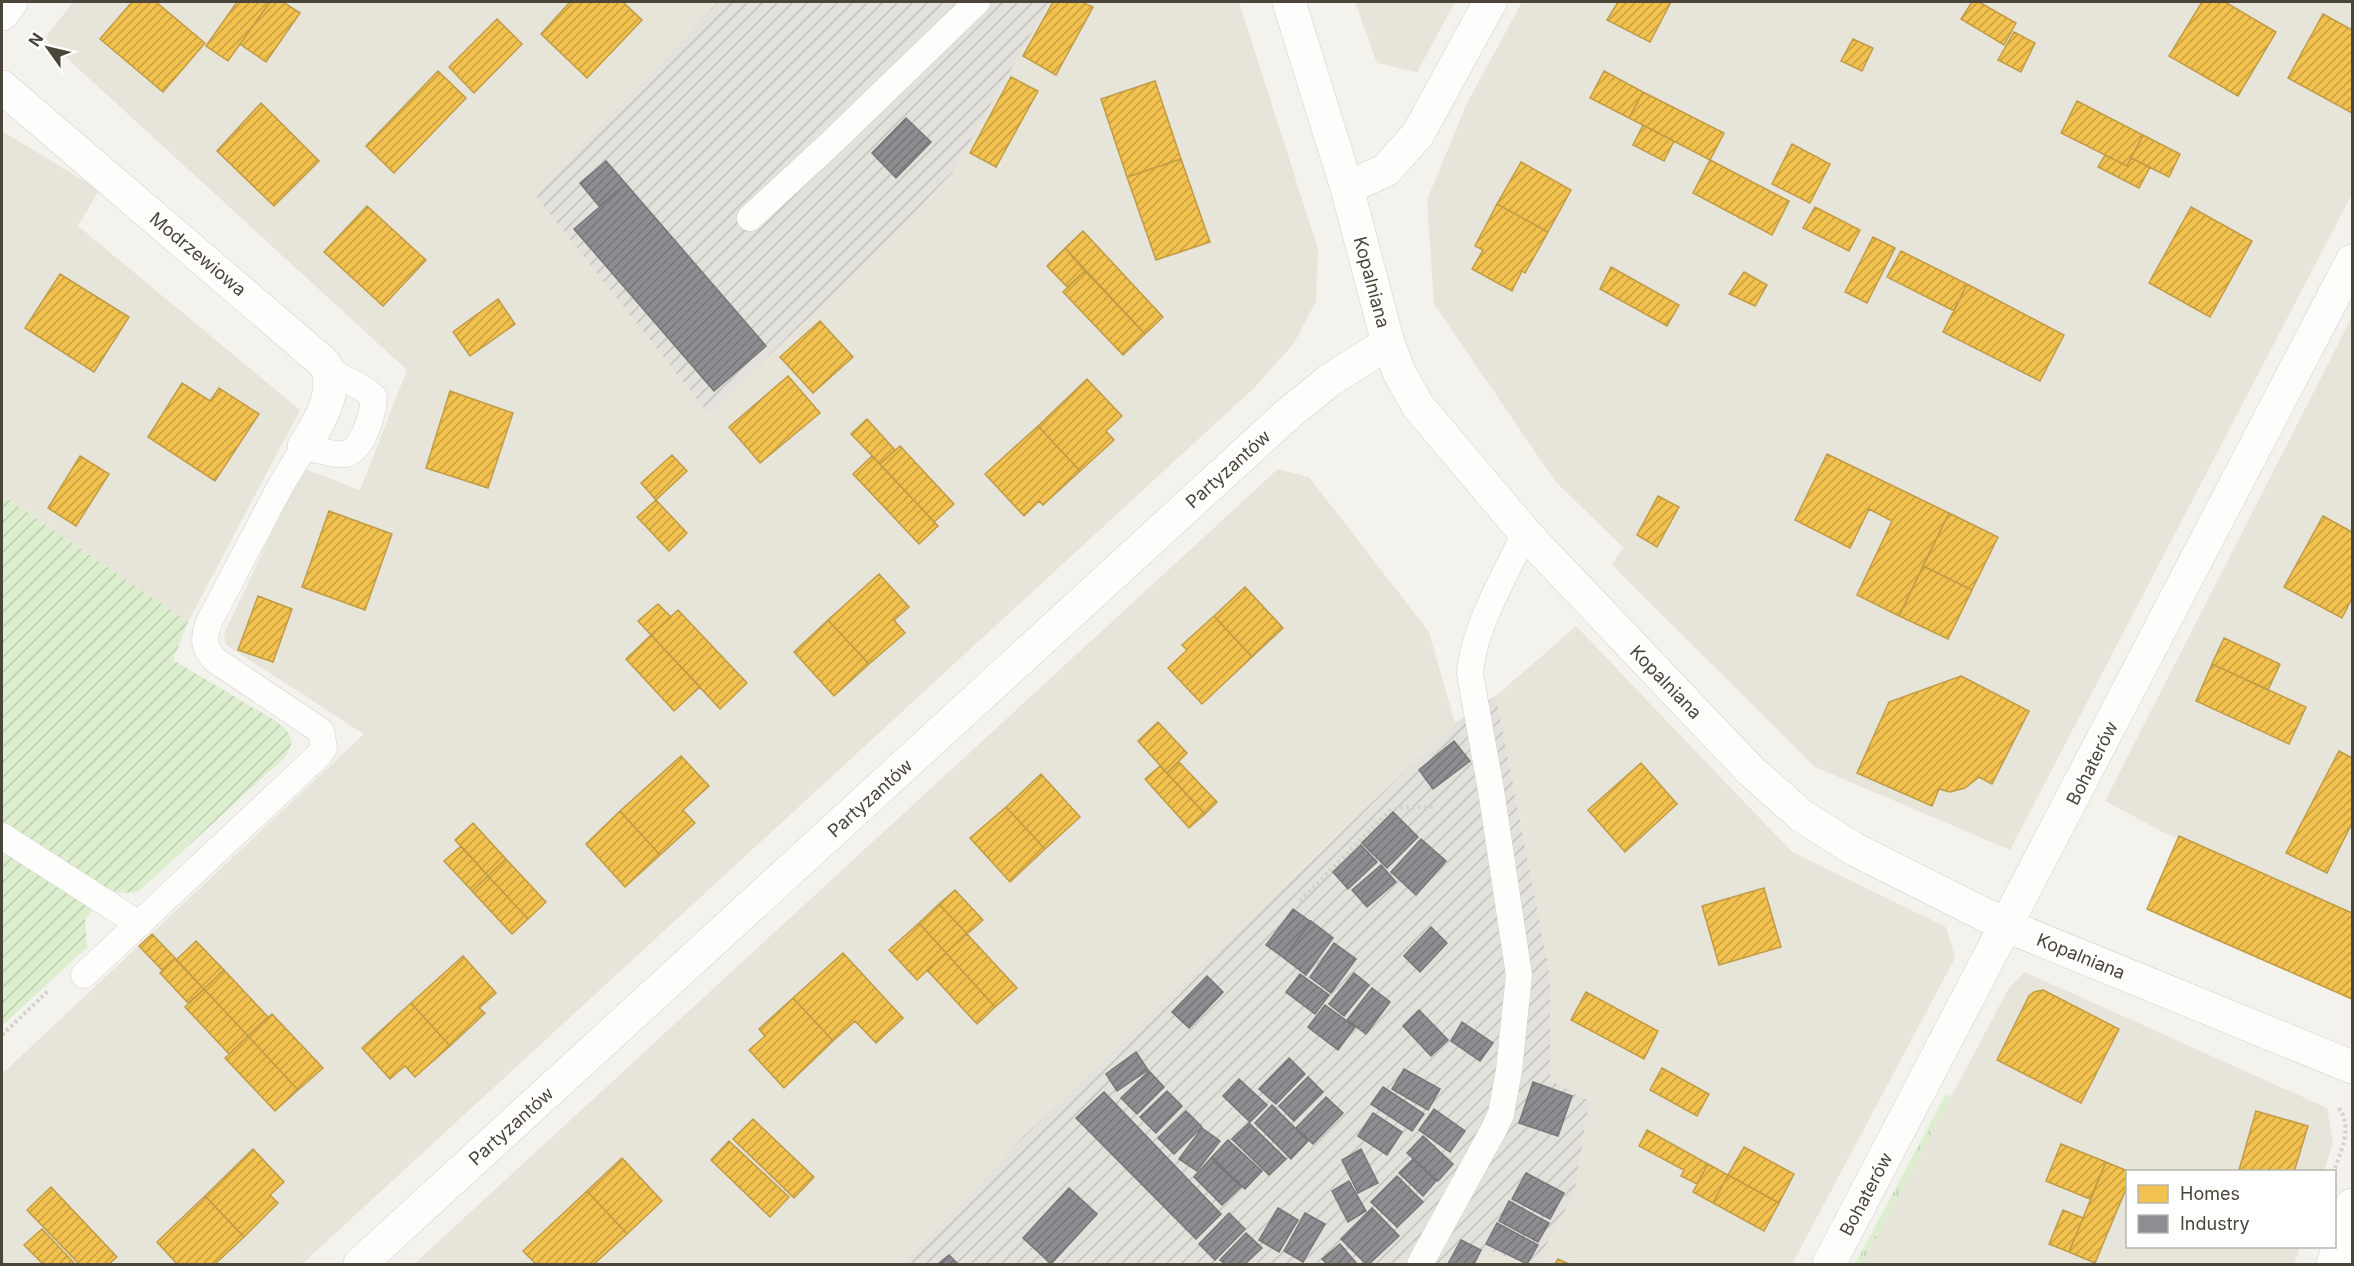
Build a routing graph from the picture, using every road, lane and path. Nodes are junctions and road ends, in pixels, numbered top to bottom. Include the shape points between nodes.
1 (11, 2) edge
2 (977, 2) edge
3 (1289, 2) edge
4 (1490, 2) edge
5 (2, 14) edge
6 (2, 87) edge
7 (1347, 188) junction
8 (750, 218) dead end
9 (2352, 261) edge
10 (1388, 343) junction
11 (329, 370) junction
12 (304, 447) junction
13 (1524, 533) junction
14 (1436, 807) dead end
15 (2, 836) edge
16 (1300, 901) dead end
17 (139, 924) junction
18 (2007, 926) junction
19 (84, 975) dead end
20 (2352, 1067) edge
21 (2331, 1101) dead end
22 (2335, 1170) edge
23 (2352, 1205) edge
24 (360, 1264) edge
25 (1420, 1264) edge
26 (1829, 1264) edge
27 (2333, 1264) edge

1 - 5 street
2 - 8 lane
3 - 7 street, Kopalniana
4 - 7 street via 1418,134 1386,170
6 - 11 street, Modrzewiowa via 304,344
7 - 10 street, Kopalniana
9 - 18 street, Bohaterów
10 - 13 street, Kopalniana via 1418,406
10 - 24 street, Partyzantów via 1330,380 1289,413
11 - 12 street via 330,391
11 - 12 lane via 374,397 373,414 359,444 344,455
12 - 17 lane via 281,484 204,638 207,652 215,660 321,731 324,748
13 - 18 street, Kopalniana via 1751,771 1802,816 1854,849
13 - 25 lane via 1479,632 1471,655 1470,674 1519,975 1509,1070 1501,1114
14 - 16 path via 1389,811
15 - 17 lane
17 - 19 lane
18 - 20 street, Kopalniana
18 - 26 street, Bohaterów
21 - 22 path via 2343,1113 2346,1133
23 - 27 street

